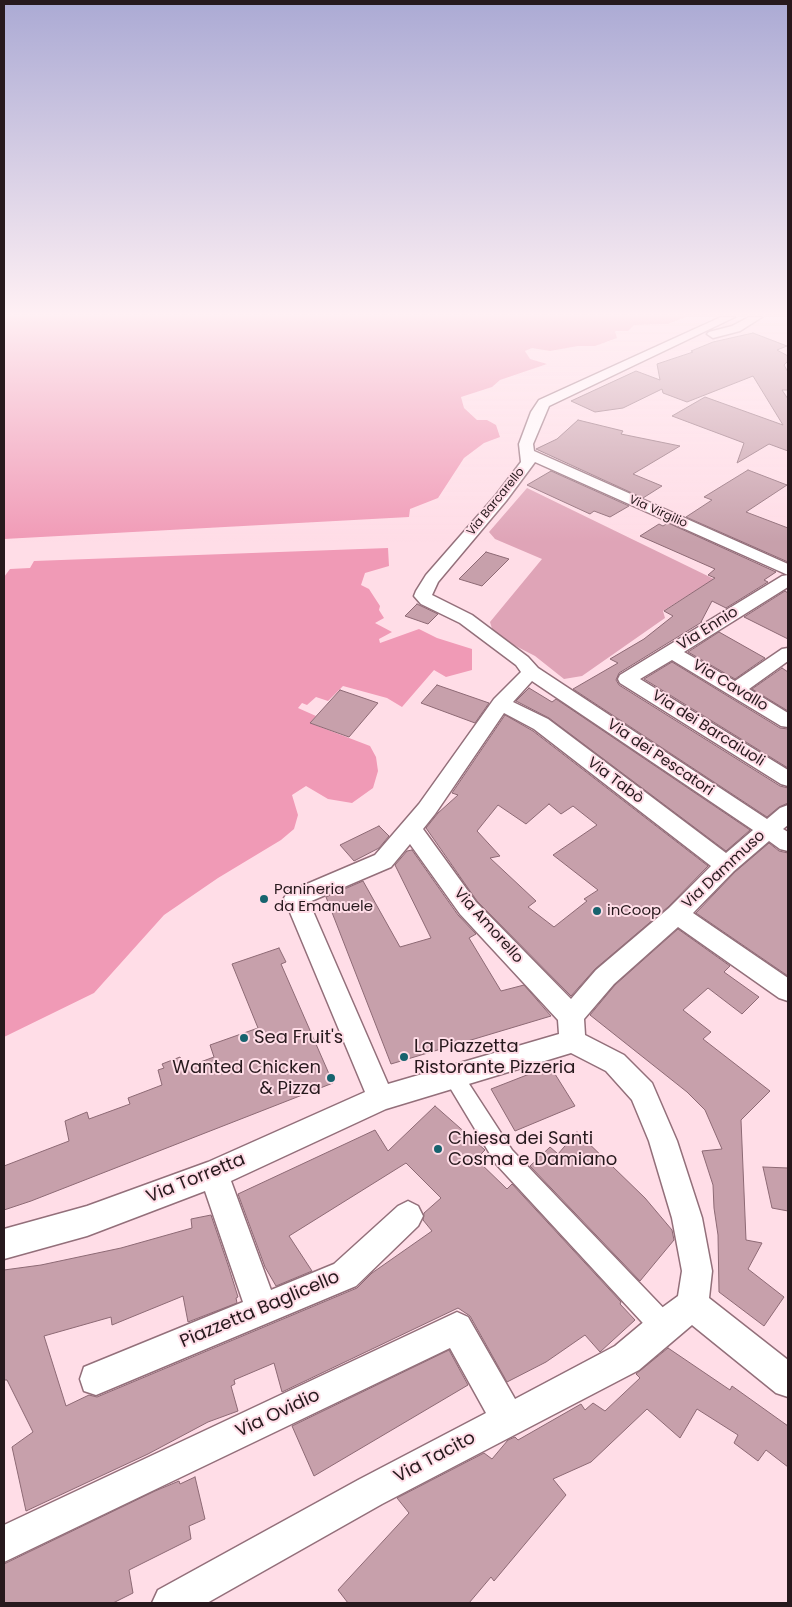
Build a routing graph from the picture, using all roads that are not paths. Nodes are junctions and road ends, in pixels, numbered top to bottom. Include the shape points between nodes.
1 (565, 392) edge
2 (528, 454) junction
3 (788, 570) edge
4 (788, 580) edge
5 (672, 652) junction
6 (788, 653) edge
7 (531, 672) junction
8 (627, 679) joint
9 (735, 690) junction
10 (501, 703) junction
11 (788, 721) edge
12 (788, 780) edge
13 (788, 813) edge
14 (411, 829) junction
15 (768, 829) junction
16 (788, 843) edge
17 (726, 865) junction
18 (677, 914) junction
19 (788, 991) edge
20 (572, 1029) junction
21 (453, 1076) junction
22 (381, 1098) junction
23 (214, 1174) junction
24 (408, 1216) dead end
25 (4, 1244) edge
26 (692, 1306) junction
27 (262, 1310) junction
28 (663, 1326) junction
29 (96, 1379) dead end
30 (788, 1381) edge
31 (508, 1420) junction
32 (4, 1544) edge
33 (172, 1603) edge

1 - 2 street, Via Barcarello via 540,407 525,446
2 - 3 street, Via Virgilio
2 - 7 street, Via Barcarello via 528,462 522,472 435,574 424,596 466,619 522,661
4 - 5 street, Via Ennio
5 - 8 street, Via Ennio
5 - 9 street, Via Cavallo
6 - 9 street
7 - 10 street
7 - 15 street, Via dei Pescatori
8 - 12 street, Via dei Barcaiuoli
9 - 11 street, Via Cavallo
10 - 14 street
10 - 17 street, Via Tabò via 541,724
13 - 15 street, Via Dammuso
14 - 20 street, Via Amorello via 468,908
14 - 22 street via 383,861 296,898
15 - 16 street, Via dei Pescatori
15 - 17 street, Via Dammuso
17 - 18 street, Via Dammuso
18 - 19 street
18 - 20 street, Via Dammuso via 605,977
20 - 21 street, Via Torretta
20 - 26 street, Via Amorello via 615,1063 642,1092 663,1141 687,1218 697,1271
21 - 22 street, Via Torretta
21 - 28 street via 504,1157
22 - 23 street, Via Torretta
23 - 25 street, Via Torretta via 87,1221
23 - 27 street
24 - 27 street, Piazzetta Baglicello via 344,1275
26 - 28 street, Via Tacito
26 - 30 street
27 - 29 street, Piazzetta Baglicello
28 - 31 street, Via Tacito via 628,1358
31 - 32 street, Via Ovidio via 457,1328
31 - 33 street, Via Tacito via 370,1492

